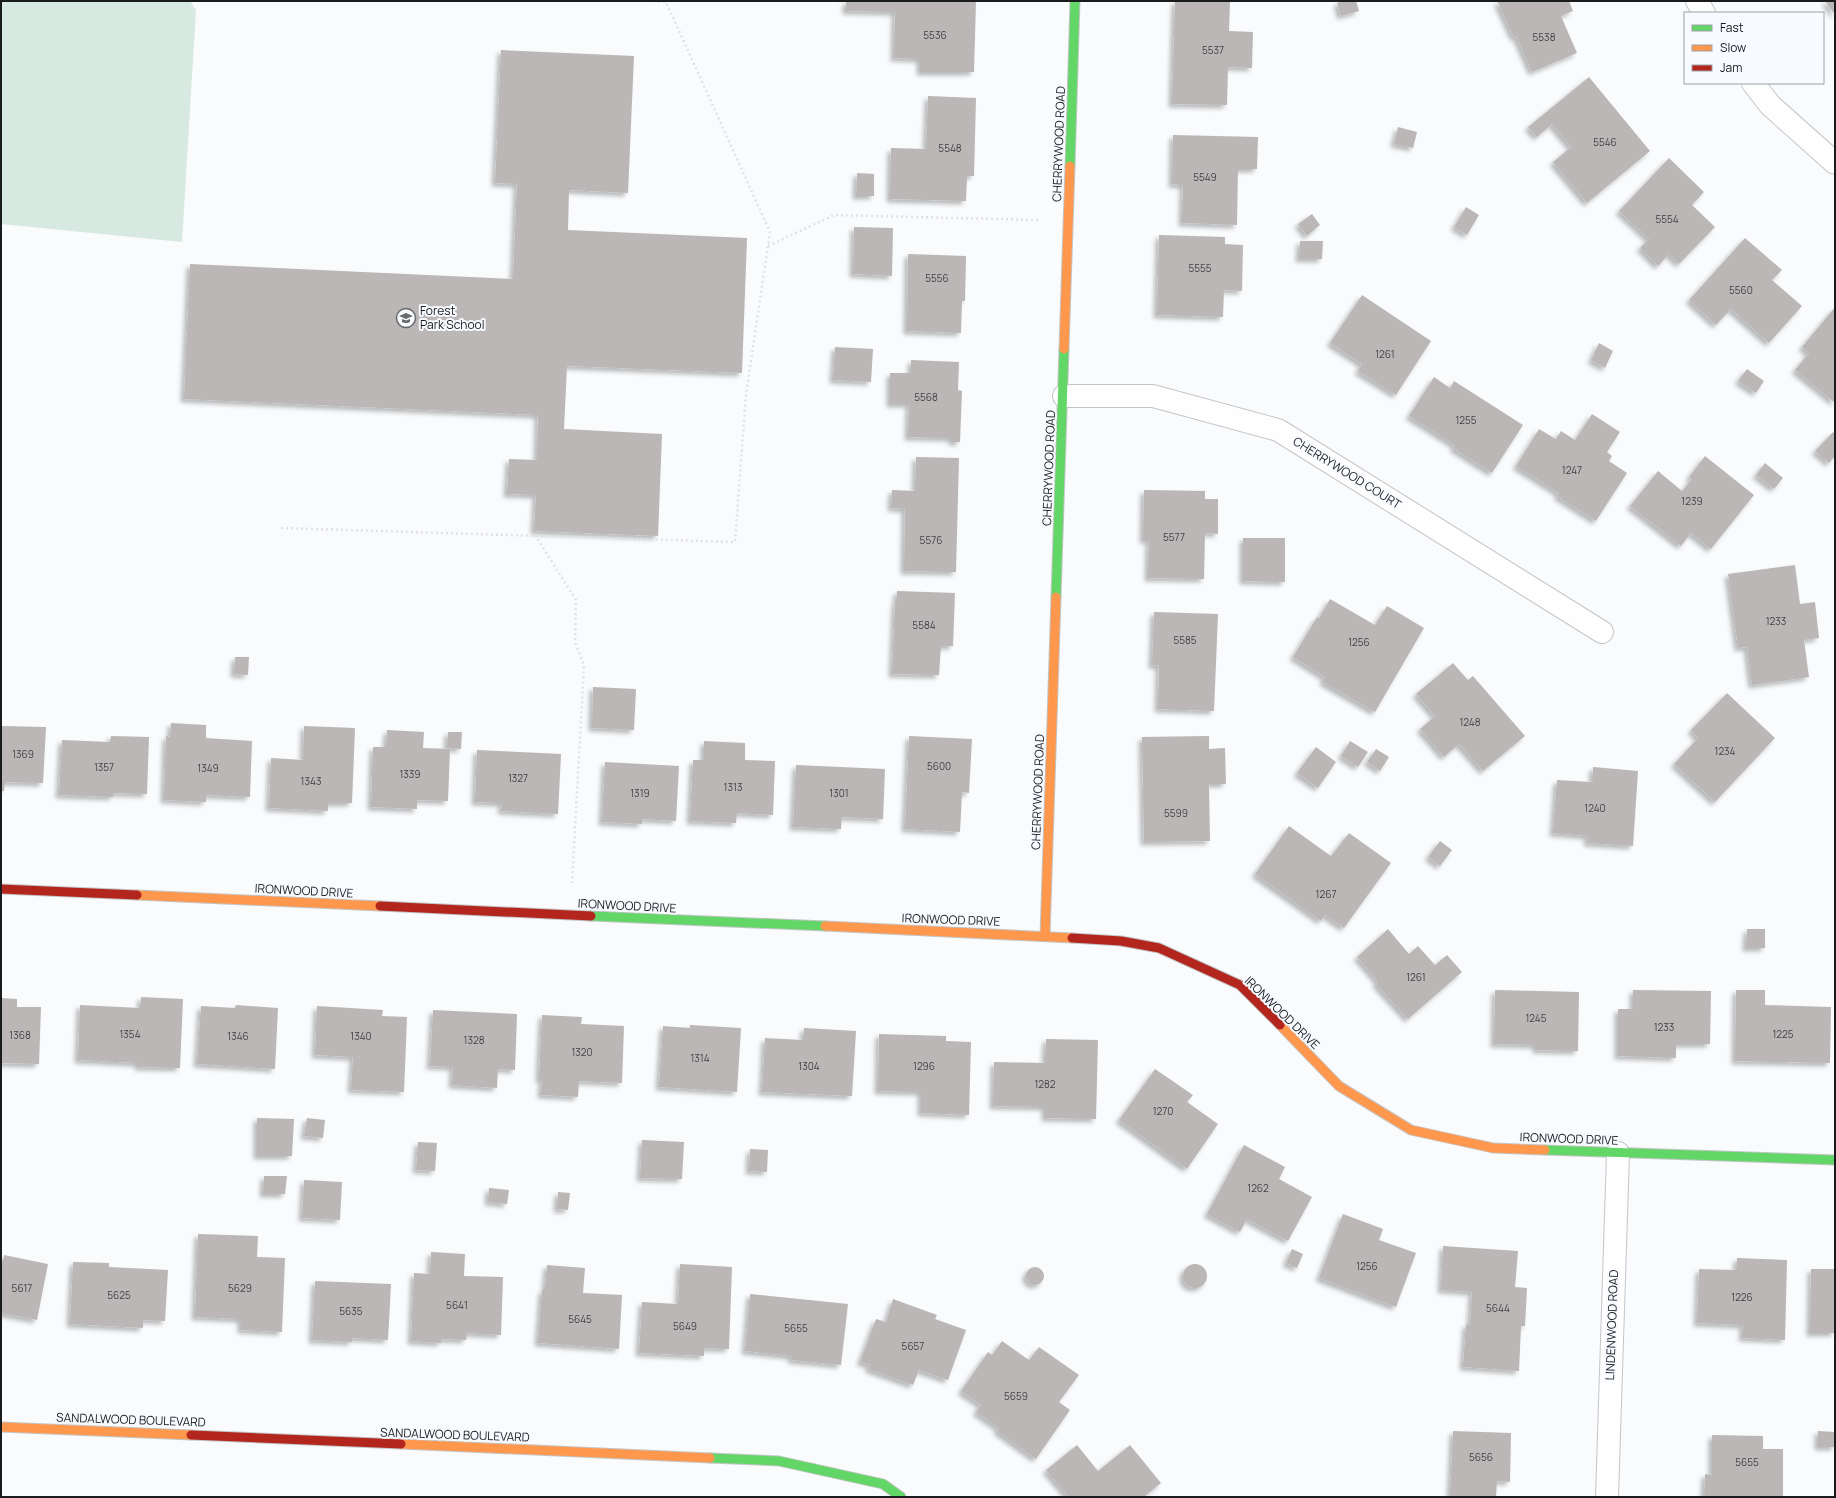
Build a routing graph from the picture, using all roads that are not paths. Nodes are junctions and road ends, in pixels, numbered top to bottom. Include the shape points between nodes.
1 (1076, 1) edge
2 (1697, 1) edge
3 (1703, 12) edge
4 (1753, 84) edge
5 (1835, 162) edge
6 (1064, 396) junction
7 (1602, 632) dead end
8 (1, 889) edge
9 (1045, 936) junction
10 (1618, 1153) junction
11 (1835, 1160) edge
12 (1, 1427) edge
13 (901, 1497) edge
14 (1607, 1497) edge

1 - 6 street, CHERRYWOOD ROAD
2 - 3 street
4 - 5 street via 1770,105
6 - 7 street, CHERRYWOOD COURT via 1153,396 1278,430
6 - 9 street, CHERRYWOOD ROAD
8 - 9 street, IRONWOOD DRIVE
9 - 10 street, IRONWOOD DRIVE via 1121,941 1159,948 1240,985 1339,1086 1411,1130 1493,1148
10 - 11 street, IRONWOOD DRIVE
10 - 14 street, LINDENWOOD ROAD
12 - 13 street, SANDALWOOD BOULEVARD via 779,1461 883,1484

